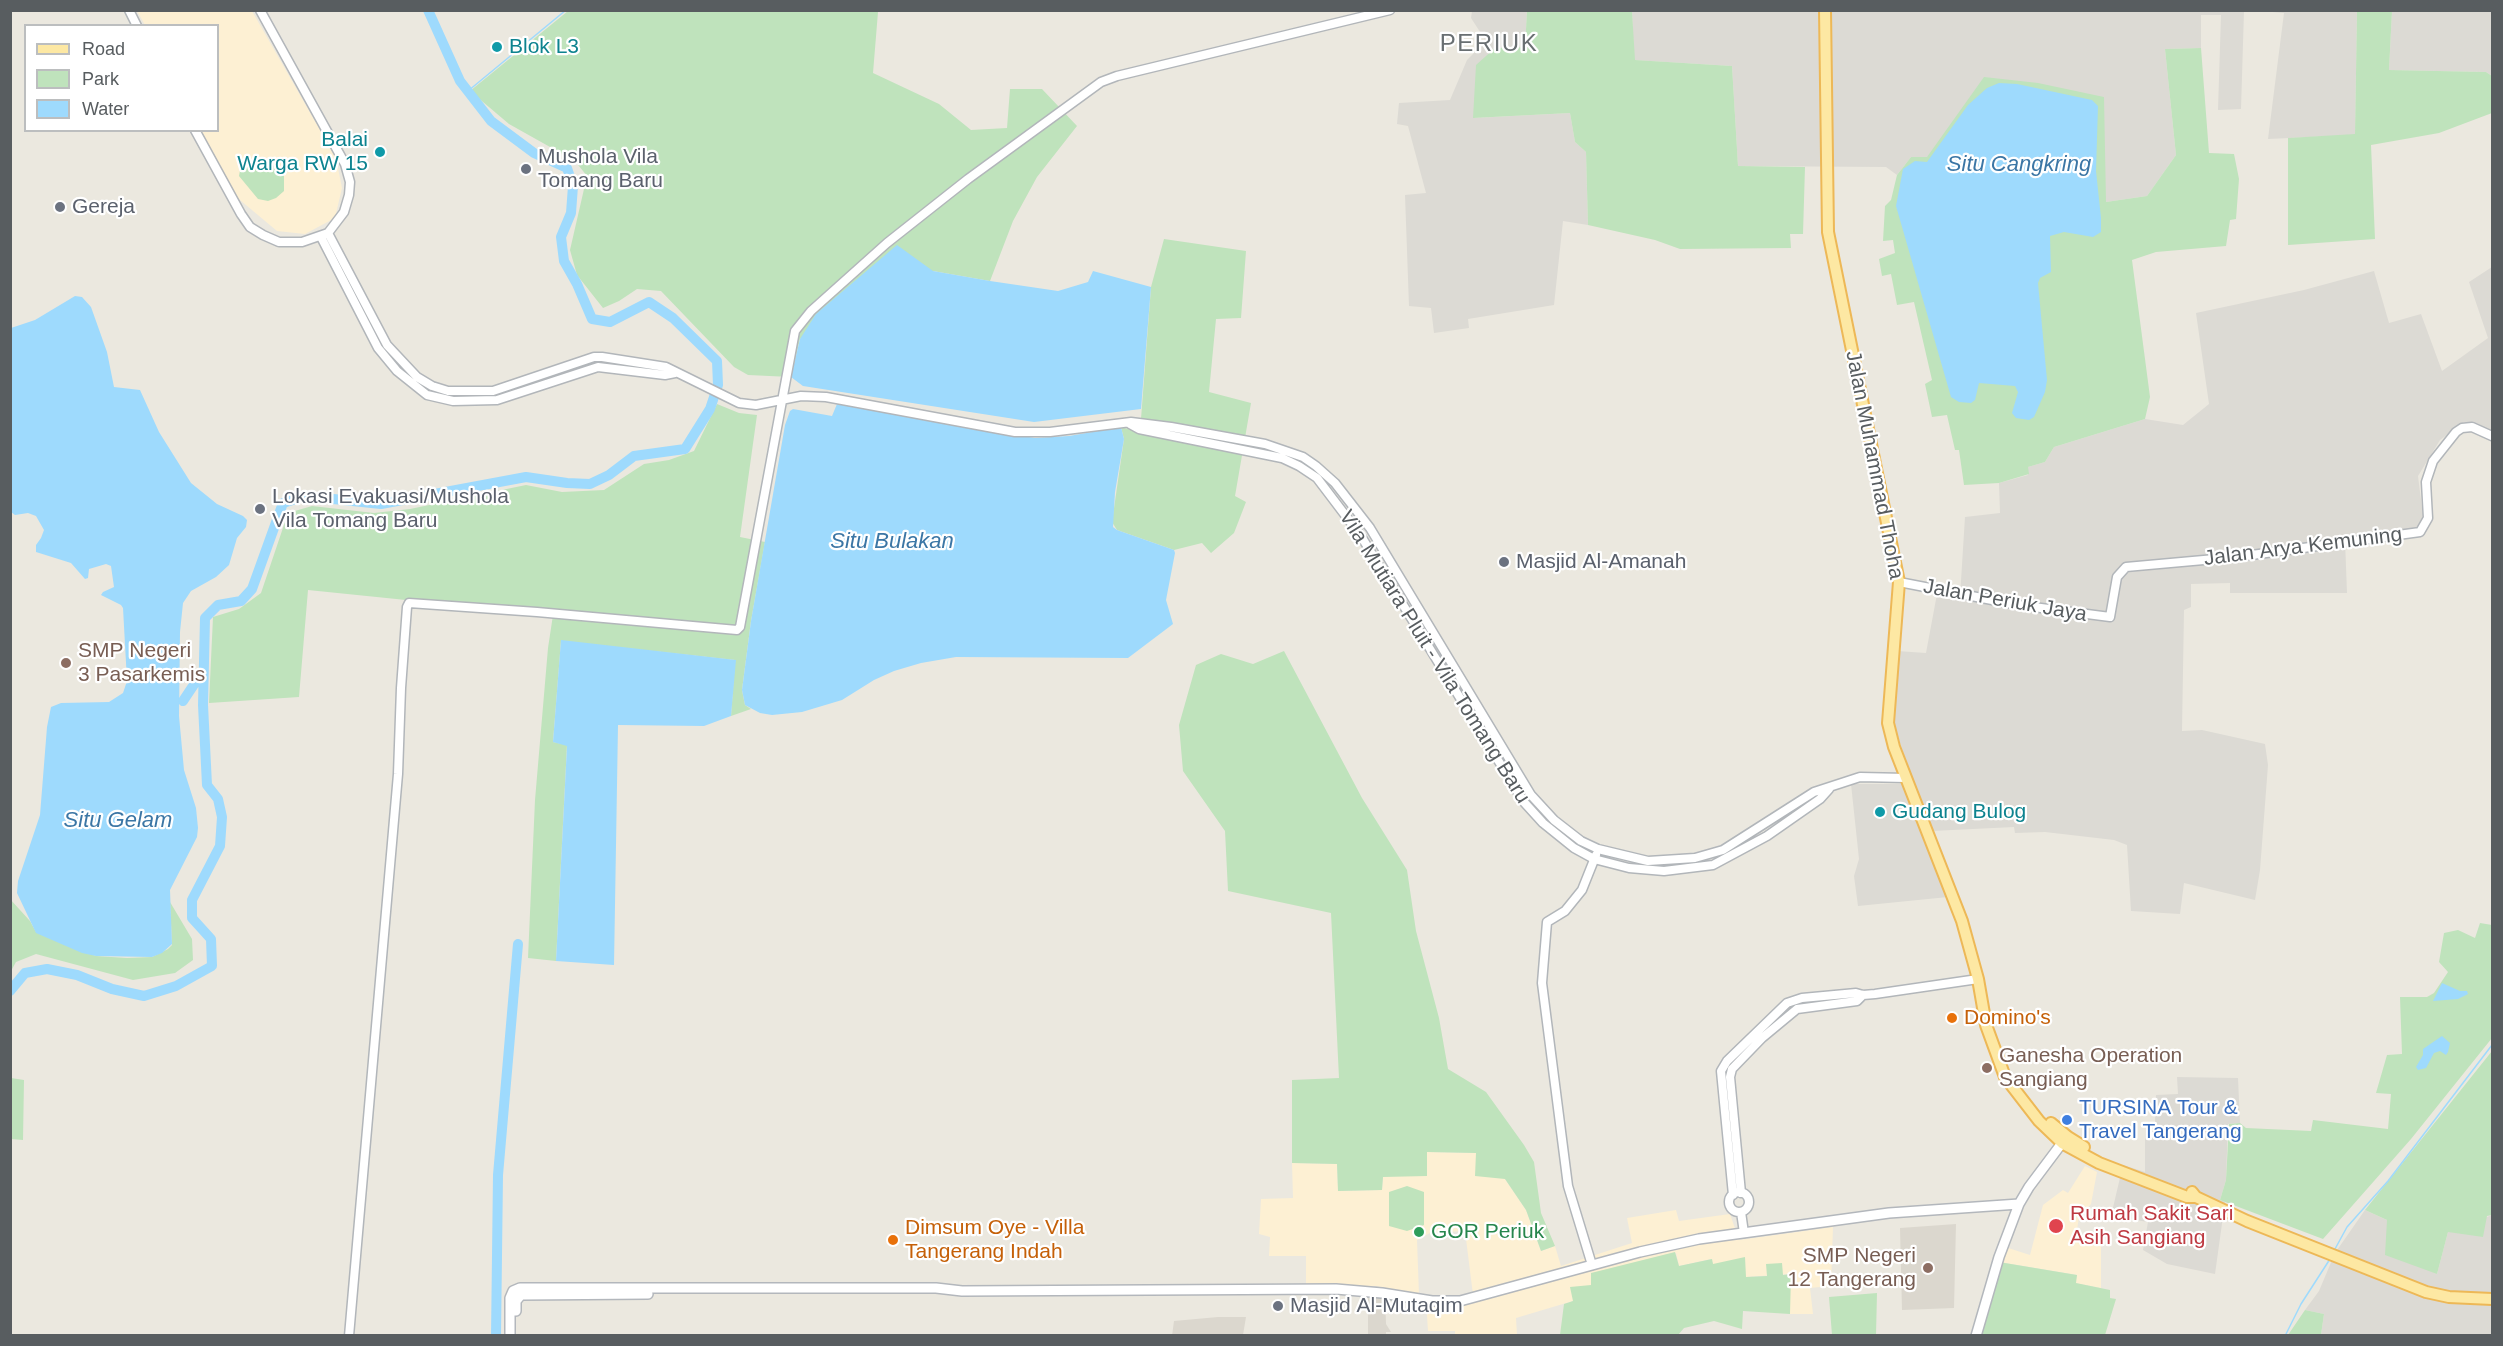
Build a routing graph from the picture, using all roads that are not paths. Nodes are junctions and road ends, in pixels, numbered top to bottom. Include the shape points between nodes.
1 (129, 10) edge
2 (260, 10) edge
3 (1390, 10) edge
4 (1825, 10) edge
5 (136, 24) edge
6 (196, 132) edge
7 (324, 235) junction
8 (782, 400) junction
9 (2493, 436) edge
10 (1301, 462) junction
11 (1899, 582) junction
12 (2110, 617) joint
13 (1906, 778) junction
14 (1829, 788) junction
15 (1598, 849) junction
16 (1594, 859) junction
17 (1978, 979) junction
18 (2041, 1119) junction
19 (2062, 1143) junction
20 (2100, 1160) junction
21 (1737, 1194) junction
22 (2019, 1204) junction
23 (1741, 1212) junction
24 (1744, 1233) junction
25 (1592, 1265) junction
26 (947, 1290) junction
27 (2493, 1299) edge
28 (349, 1335) edge
29 (510, 1335) edge
30 (516, 1335) edge
31 (1976, 1335) edge

1 - 5 street
2 - 7 street via 345,164 350,182 344,212
3 - 8 street via 1101,82 887,243 806,316 795,331
4 - 11 main road, Jalan Muhammad Thoha via 1828,232
6 - 7 street via 250,227 288,243
7 - 8 street, Vila Mutiara Pluit - Vila Tomang Baru via 378,348 397,371 427,395 453,401 497,400 598,367 675,373 739,403 756,405
8 - 10 street, Vila Mutiara Pluit - Vila Tomang Baru via 826,397 1015,432 1127,423 1171,427 1248,446 1265,444
8 - 28 street via 740,627 731,631 414,602 407,607 398,774
9 - 12 street, Jalan Arya Kemuning via 2472,427 2462,428 2433,461 2426,482 2427,518 2420,532 2237,557 2126,567 2117,577
10 - 15 street, Vila Mutiara Pluit - Vila Tomang Baru via 1316,466 1335,483 1370,528 1531,795 1554,820
10 - 16 street, Vila Mutiara Pluit - Vila Tomang Baru via 1361,536 1523,801 1574,848
11 - 12 street, Jalan Periuk Jaya via 2018,605
11 - 13 main road, Jalan Muhammad Thoha via 1888,723
13 - 14 street, Vila Mutiara Pluit - Vila Tomang Baru via 1860,777
13 - 17 main road, Jalan Muhammad Thoha via 1962,921
14 - 15 street, Vila Mutiara Pluit - Vila Tomang Baru via 1814,792 1723,850 1695,858 1648,861
14 - 16 street, Vila Mutiara Pluit - Vila Tomang Baru via 1812,805 1767,836 1713,865 1664,871
15 - 16 street
16 - 25 street via 1582,890 1564,911 1547,922 1542,983 1568,1185
17 - 18 main road, Jalan Muhammad Thoha via 1985,1014 1999,1048 2016,1083
17 - 21 street via 1793,1000 1779,1010 1725,1064 1720,1077
18 - 19 main road, Jalan Muhammad Thoha
18 - 20 main road, Jalan Muhammad Thoha
19 - 20 main road, Jalan Muhammad Thoha
19 - 22 main road
20 - 27 main road, Jalan Muhammad Thoha via 2191,1191 2196,1197 2426,1292
21 - 23 street via 1730,1200 1731,1207
21 - 23 street via 1746,1195 1749,1203
22 - 24 main road via 1888,1213
22 - 31 main road
23 - 24 street
24 - 25 main road
25 - 26 main road via 1446,1302 1336,1290
26 - 29 main road via 520,1288 510,1298
26 - 30 main road via 521,1295 516,1301

